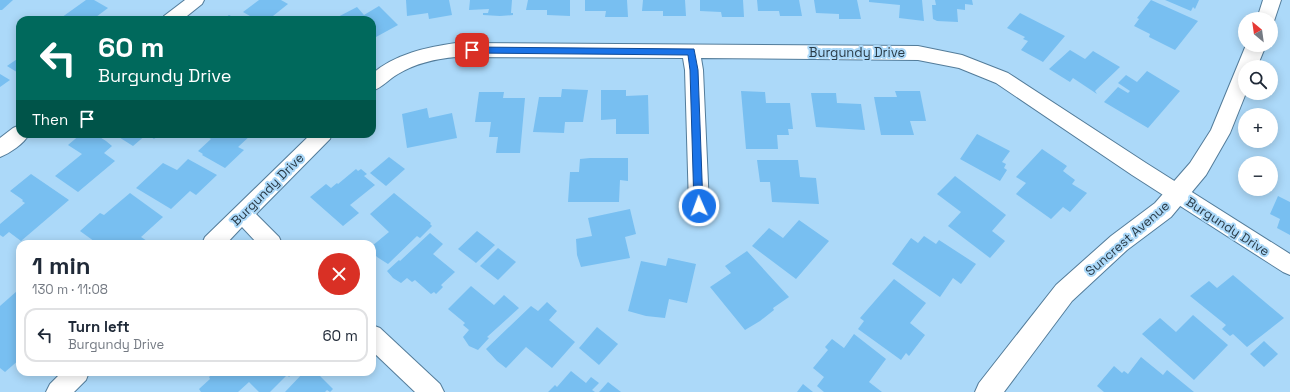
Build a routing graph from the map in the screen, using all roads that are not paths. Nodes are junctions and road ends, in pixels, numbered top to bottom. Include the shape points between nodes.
1 (196, 0) edge
2 (1272, 0) edge
3 (1268, 12) edge
4 (175, 16) edge
5 (691, 52) junction
6 (376, 81) edge
7 (1238, 89) edge
8 (16, 136) edge
9 (319, 138) edge
10 (0, 149) edge
11 (1178, 193) junction
12 (699, 206) dead end
13 (244, 214) junction
14 (216, 240) edge
15 (268, 240) edge
16 (1290, 265) edge
17 (376, 340) edge
18 (74, 376) edge
19 (58, 392) edge
20 (432, 392) edge
21 (988, 392) edge

1 - 4 street
2 - 3 street
5 - 6 street, Burgundy Drive via 456,50 420,56 404,62
5 - 11 street, Burgundy Drive via 918,53 961,60 1002,78
5 - 12 street via 694,70
7 - 11 street, Suncrest Avenue via 1220,133 1198,170
8 - 10 street
9 - 13 street, Burgundy Drive
11 - 16 street, Burgundy Drive
11 - 21 street, Suncrest Avenue via 1163,210 1064,292
13 - 14 street, Burgundy Drive
13 - 15 street
17 - 20 street
18 - 19 street

